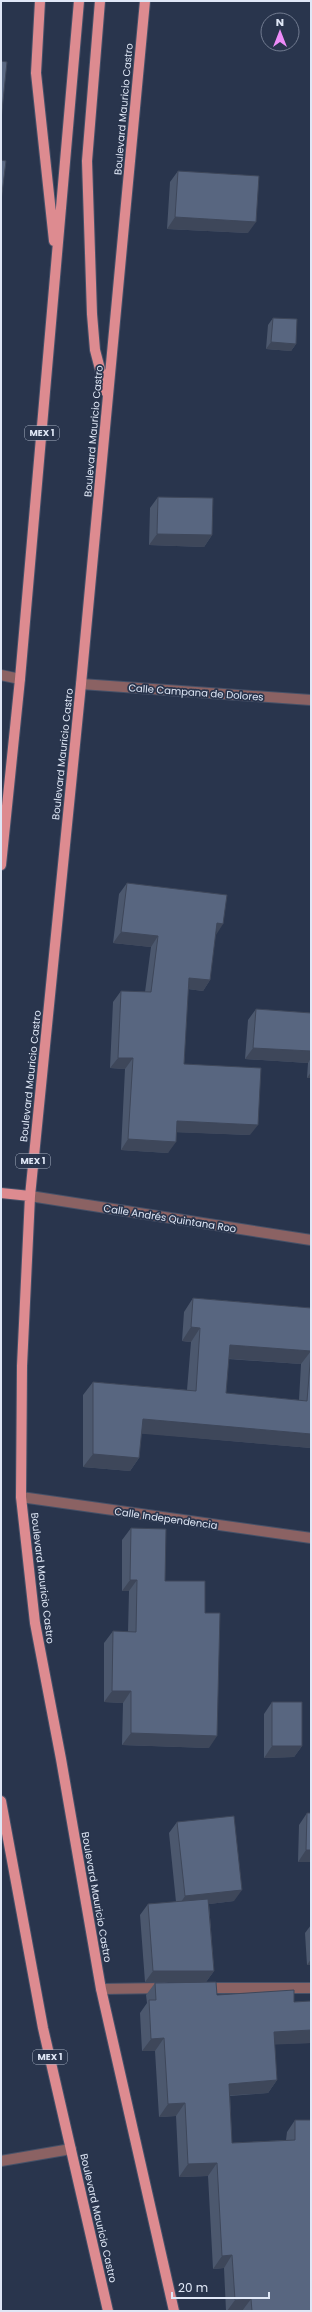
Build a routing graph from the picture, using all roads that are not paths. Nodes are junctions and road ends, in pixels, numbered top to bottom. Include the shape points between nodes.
1 (40, 1) edge
2 (79, 1) edge
3 (100, 1) edge
4 (145, 1) edge
5 (56, 264) junction
6 (108, 398) junction
7 (1, 675) edge
8 (20, 679) junction
9 (81, 684) junction
10 (311, 700) edge
11 (1, 865) edge
12 (1, 1193) edge
13 (30, 1196) junction
14 (311, 1240) edge
15 (21, 1497) junction
16 (311, 1538) edge
17 (1, 1801) edge
18 (178, 1988) edge
19 (194, 1988) edge
20 (311, 1988) edge
21 (100, 1989) junction
22 (71, 2149) junction
23 (1, 2161) edge
24 (108, 2311) edge
25 (174, 2311) edge

1 - 5 main road via 36,73
2 - 5 main road, MEX 1
3 - 6 main road via 87,168 95,350
4 - 6 main road, Boulevard Mauricio Castro / MEX 1
5 - 8 main road, MEX 1
6 - 9 main road, Boulevard Mauricio Castro / MEX 1
7 - 8 street
8 - 11 main road, MEX 1
9 - 10 street, Calle Campana de Dolores
9 - 13 main road, Boulevard Mauricio Castro / MEX 1
12 - 13 main road
13 - 14 street, Calle Andrés Quintana Roo
13 - 15 main road, Boulevard Mauricio Castro / MEX 1 via 22,1366
15 - 16 street, Calle Independencia
15 - 21 main road, Boulevard Mauricio Castro / MEX 1 via 35,1624
17 - 22 main road, Boulevard Mauricio Castro / MEX 1 via 43,2028
18 - 21 street
19 - 20 street
21 - 25 main road, Boulevard Mauricio Castro / MEX 1
22 - 23 street
22 - 24 main road, Boulevard Mauricio Castro / MEX 1

